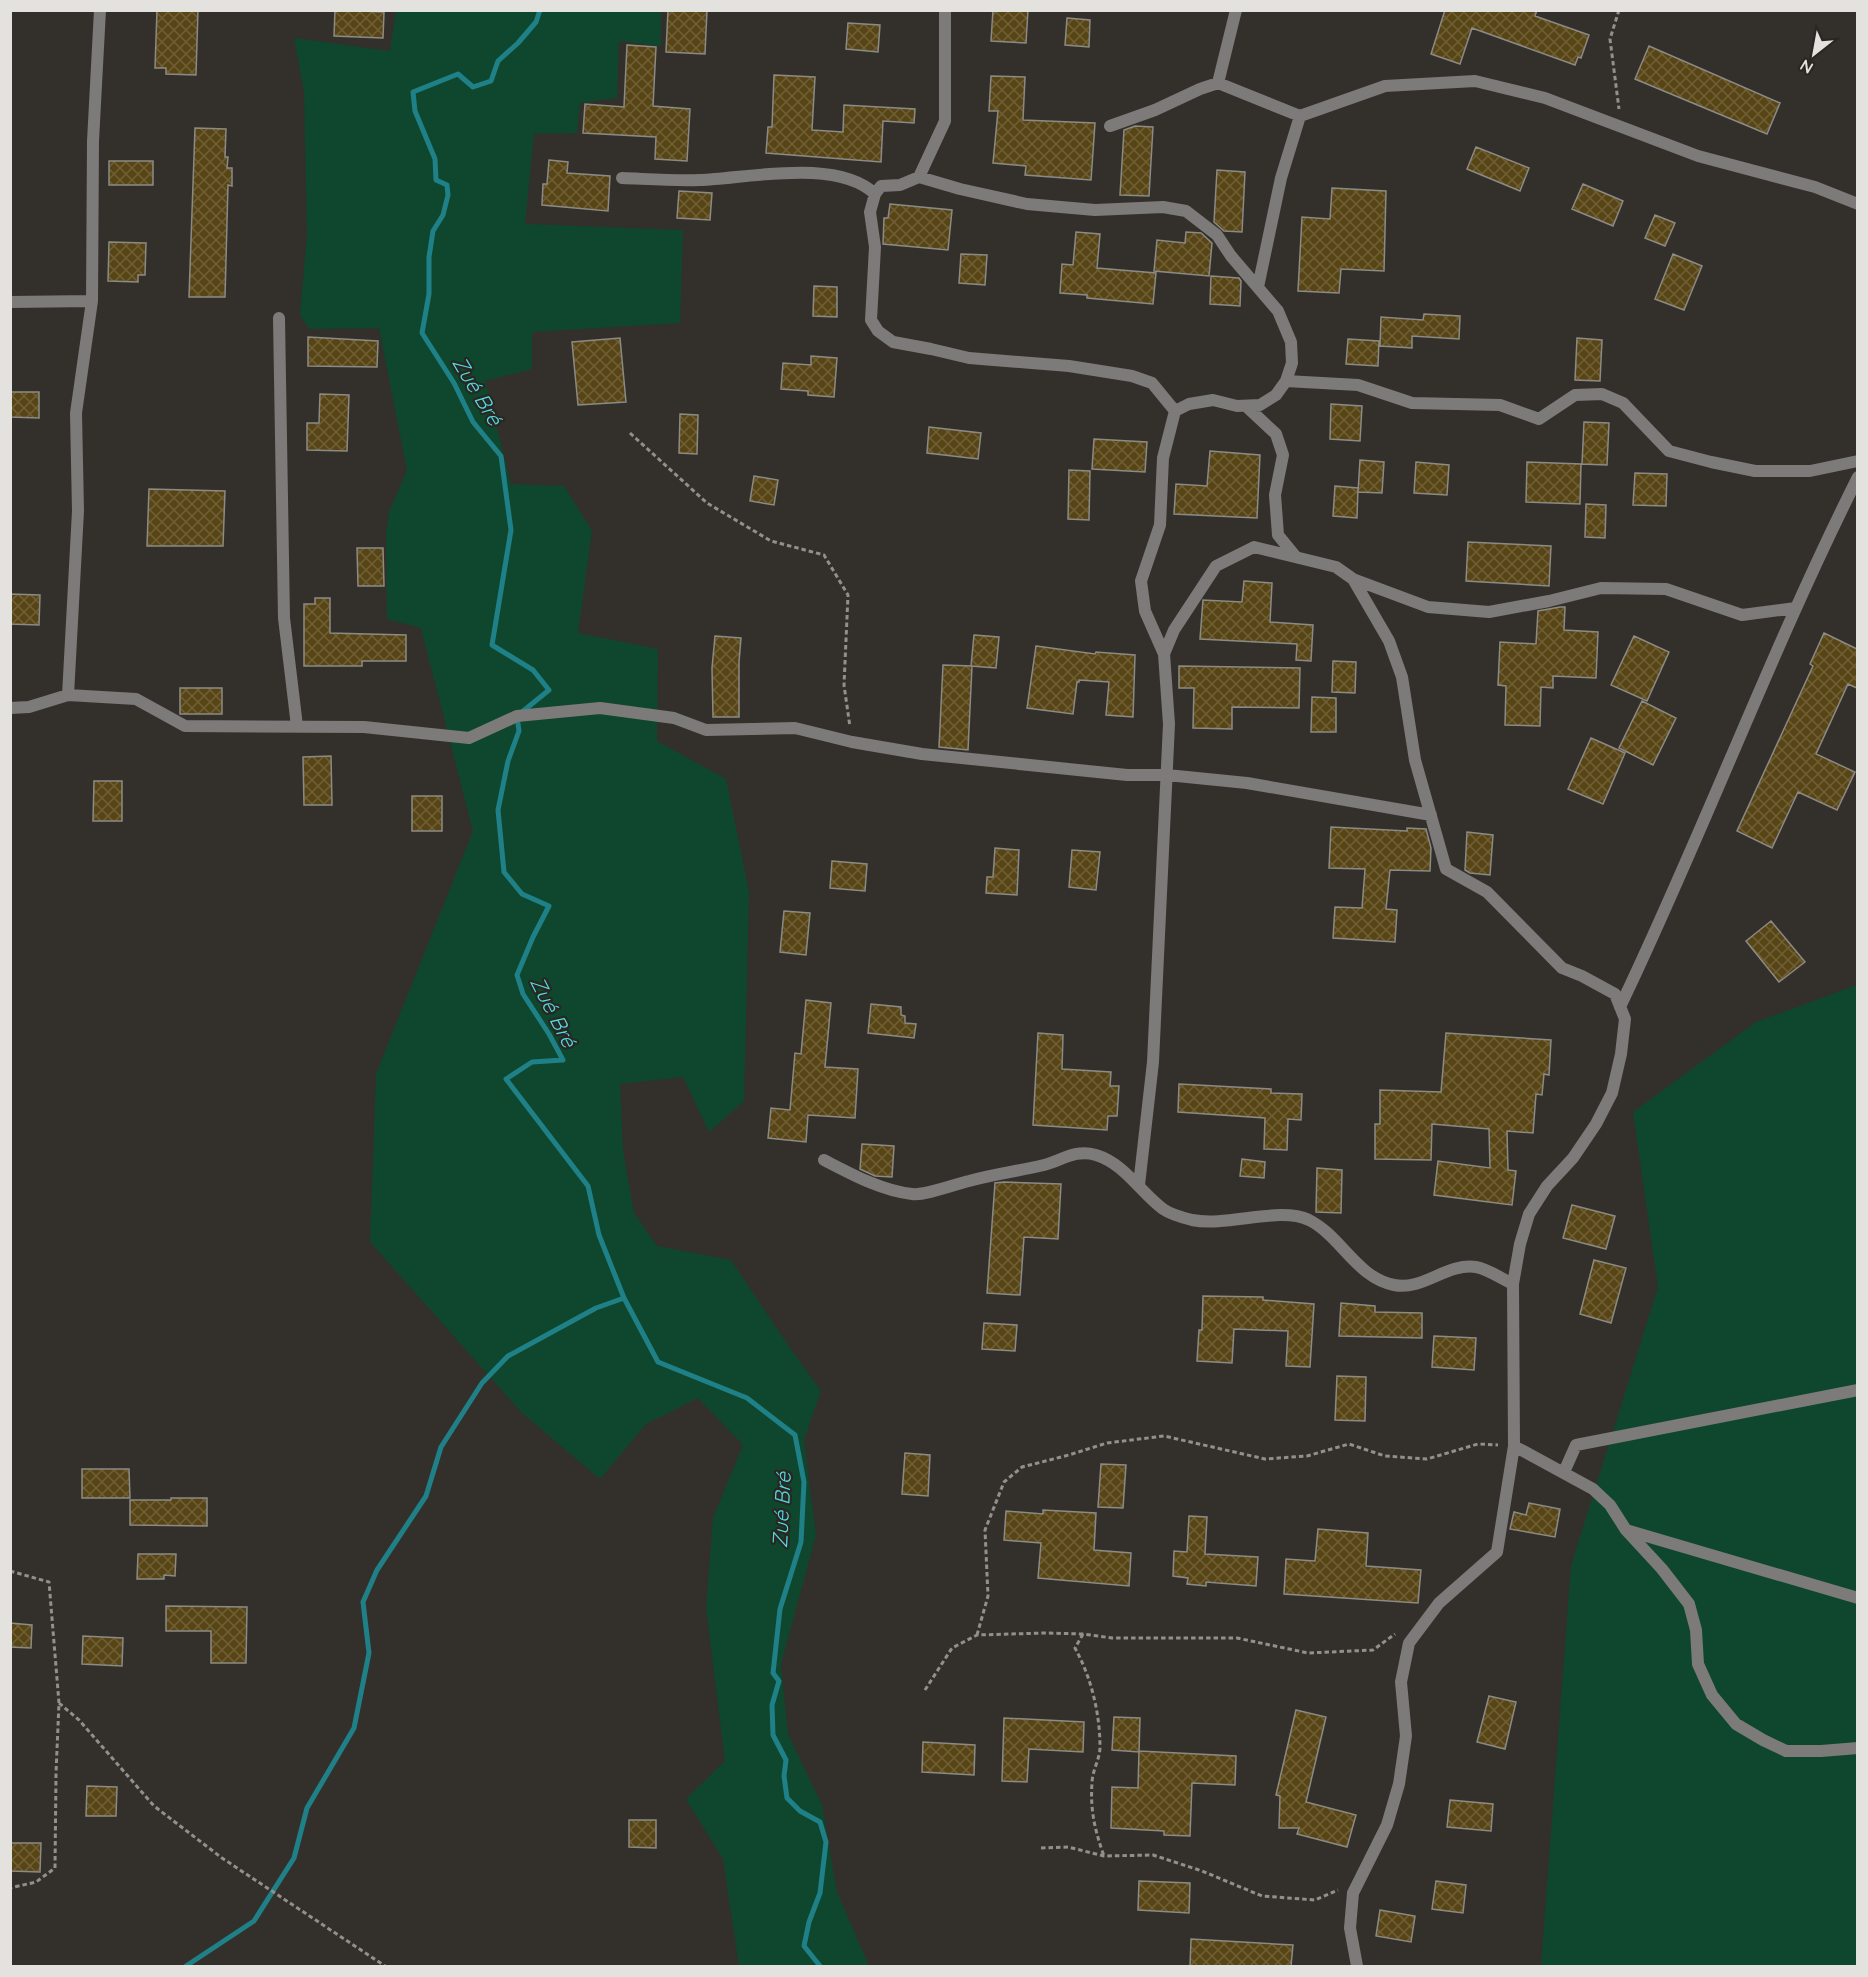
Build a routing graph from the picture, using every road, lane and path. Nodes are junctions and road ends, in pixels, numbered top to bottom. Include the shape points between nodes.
1 (100, 10) edge
2 (945, 10) edge
3 (1236, 10) edge
4 (1619, 10) edge
5 (1218, 83) junction
6 (1300, 116) junction
7 (1110, 126) dead end
8 (1621, 128) junction
9 (919, 177) junction
10 (622, 178) dead end
11 (875, 194) junction
12 (1857, 204) edge
13 (1258, 287) junction
14 (92, 301) junction
15 (10, 302) edge
16 (279, 318) dead end
17 (1286, 381) junction
18 (1246, 406) junction
19 (1175, 411) junction
20 (630, 433) dead end
21 (1857, 460) edge
22 (1857, 477) edge
23 (1296, 557) junction
24 (1353, 579) junction
25 (1796, 608) junction
26 (1164, 654) junction
27 (68, 695) junction
28 (10, 708) edge
29 (297, 726) junction
30 (852, 742) junction
31 (1167, 775) junction
32 (1431, 815) junction
33 (1620, 1006) junction
34 (824, 1160) dead end
35 (1139, 1185) junction
36 (1513, 1284) junction
37 (1857, 1390) edge
38 (1514, 1446) junction
39 (1564, 1472) junction
40 (1626, 1530) junction
41 (10, 1571) edge
42 (1857, 1598) edge
43 (1401, 1630) dead end
44 (1083, 1634) junction
45 (977, 1635) junction
46 (925, 1690) dead end
47 (59, 1703) junction
48 (1857, 1748) edge
49 (1041, 1848) dead end
50 (1104, 1856) junction
51 (1364, 1871) junction
52 (10, 1888) edge
53 (385, 1966) edge
54 (1357, 1966) edge

1 - 14 street via 93,141
2 - 9 street via 945,121
3 - 5 street
4 - 8 path via 1610,39
5 - 6 street
5 - 7 street
6 - 8 street via 1385,86 1475,81 1545,98
6 - 13 street via 1281,178
8 - 12 street via 1698,156 1815,188
9 - 11 street via 900,185 881,186
9 - 13 street via 1027,204 1095,210 1163,207 1186,211 1217,235
10 - 11 street via 698,180 781,172 816,173 866,186
11 - 19 street via 870,212 875,247 871,320 893,342 969,358 1069,366 1132,376 1152,383
13 - 17 street via 1278,311 1291,342 1292,363
14 - 15 street
14 - 27 street via 76,413 78,511
16 - 29 street via 284,618
17 - 18 street via 1276,395 1260,405
17 - 21 street via 1358,385 1412,403 1500,405 1539,419 1575,395 1602,394 1623,403 1669,451 1755,471 1810,471
18 - 19 street via 1213,400
18 - 23 street via 1276,434 1283,455 1275,495 1278,534
19 - 26 street via 1162,458 1160,525 1141,581 1145,612
20 - 30 path via 707,503 771,541 824,555 848,595 844,685
22 - 25 street
23 - 24 street via 1336,567
23 - 26 street via 1254,547 1216,566 1174,630
24 - 25 street via 1428,607 1489,612 1601,588 1665,589 1742,615
24 - 32 street via 1389,641 1402,677 1415,760
25 - 33 street
26 - 31 street via 1169,724
27 - 28 street via 29,707
27 - 29 street via 136,699 185,726
29 - 30 street via 364,727 469,738 517,716 600,708 674,718 706,730 795,728
30 - 31 street via 922,754 1127,775
31 - 32 street via 1246,783
31 - 35 street via 1154,1062
32 - 33 street via 1446,869 1487,892 1562,968 1615,994
33 - 36 street via 1625,1019 1612,1093 1573,1158 1547,1186 1529,1214
34 - 35 street via 867,1182 914,1195 1046,1164 1070,1154 1096,1155 1120,1168
35 - 36 street via 1164,1210 1191,1220 1214,1223 1292,1215 1306,1219 1334,1238 1377,1279 1395,1285 1422,1283 1458,1268 1478,1267
36 - 38 street
37 - 39 street via 1576,1445
38 - 39 street
38 - 45 path via 1478,1444 1427,1459 1385,1456 1349,1444 1307,1456 1265,1459 1164,1436 1107,1443 1022,1467 1004,1482 985,1530 988,1596
38 - 51 street via 1497,1552 1439,1604 1409,1643 1401,1682 1406,1736 1399,1784 1387,1825
39 - 40 street via 1593,1489 1610,1505
40 - 42 street
40 - 48 street via 1689,1604 1696,1630 1698,1664 1712,1695 1736,1724 1786,1751
41 - 47 path via 49,1582
43 - 44 path via 1373,1650 1308,1653 1237,1638 1112,1638
44 - 45 path
44 - 50 path via 1075,1648 1098,1713 1100,1749 1092,1781 1093,1823
45 - 46 path via 952,1648
47 - 52 path via 56,1868 36,1882
47 - 53 path via 79,1720 154,1806 222,1858
49 - 50 path via 1068,1847
50 - 51 path via 1154,1855 1262,1896 1315,1900 1337,1891
51 - 54 street via 1353,1893 1350,1928

